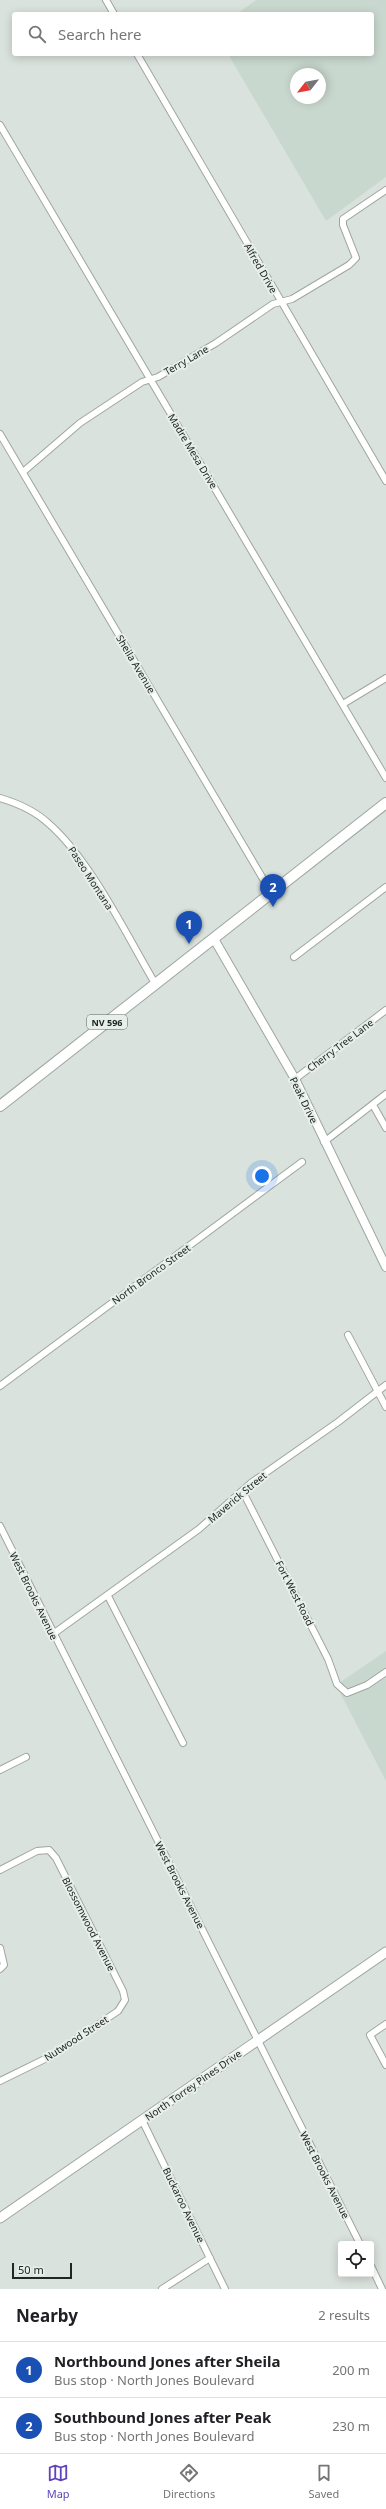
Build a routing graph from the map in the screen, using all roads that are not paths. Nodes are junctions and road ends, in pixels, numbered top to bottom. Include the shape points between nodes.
1 (106, 0) edge
2 (113, 12) edge
3 (138, 56) edge
4 (0, 125) edge
5 (386, 190) edge
6 (281, 302) junction
7 (151, 379) junction
8 (0, 434) edge
9 (23, 472) junction
10 (386, 481) edge
11 (386, 678) edge
12 (343, 704) junction
13 (386, 778) edge
14 (0, 798) edge
15 (386, 803) edge
16 (386, 886) edge
17 (272, 894) junction
18 (214, 939) junction
19 (294, 956) dead end
20 (156, 985) junction
21 (386, 1010) edge
22 (295, 1079) junction
23 (386, 1094) edge
24 (373, 1105) junction
25 (0, 1106) edge
26 (386, 1128) edge
27 (324, 1142) junction
28 (302, 1162) dead end
29 (386, 1266) edge
30 (348, 1335) dead end
31 (386, 1385) edge
32 (0, 1386) edge
33 (378, 1391) junction
34 (386, 1407) edge
35 (242, 1492) junction
36 (0, 1526) edge
37 (108, 1596) junction
38 (54, 1634) junction
39 (386, 1672) edge
40 (183, 1743) dead end
41 (26, 1757) dead end
42 (0, 1770) edge
43 (0, 1870) edge
44 (0, 1948) edge
45 (386, 1952) edge
46 (2, 1967) edge
47 (125, 2000) joint
48 (386, 2024) edge
49 (258, 2040) junction
50 (386, 2065) edge
51 (0, 2081) edge
52 (142, 2120) junction
53 (0, 2218) edge
54 (358, 2241) edge
55 (210, 2258) junction
56 (374, 2272) edge
57 (162, 2289) edge
58 (225, 2289) edge
59 (382, 2289) edge

1 - 2 street
3 - 6 street, Alfred Drive
4 - 7 street, Madre Mesa Drive
5 - 6 street, Terry Lane via 343,219 343,226 356,258 349,266 292,299
6 - 7 street, Terry Lane via 273,304 216,343
6 - 10 street, Alfred Drive
7 - 9 street, Terry Lane via 142,382 80,423
7 - 12 street, Madre Mesa Drive
8 - 9 street, Sheila Avenue
9 - 17 street, Sheila Avenue
11 - 12 street
12 - 13 street, Madre Mesa Drive
14 - 20 street, Paseo Montana via 32,812 67,841
15 - 17 main road, NV 596
16 - 19 street
17 - 18 main road, NV 596
18 - 20 main road, NV 596
18 - 22 street, Peak Drive
20 - 25 main road, NV 596
21 - 22 street, Cherry Tree Lane
22 - 27 street, Peak Drive
23 - 24 street
24 - 26 street
24 - 27 street
27 - 29 street, Peak Drive
28 - 32 street, North Bronco Street
30 - 33 street
31 - 33 street, Maverick Street
33 - 34 street
33 - 35 street, Maverick Street
35 - 37 street, Maverick Street via 208,1521
35 - 39 street, Fort West Road via 328,1659 337,1684 347,1693 368,1685
36 - 38 street, West Brooks Avenue
37 - 38 street, Maverick Street
37 - 40 street
38 - 49 street, West Brooks Avenue
41 - 42 street
43 - 47 street, Blossomwood Avenue via 37,1851 49,1850 56,1858
44 - 46 street
45 - 49 main road, North Torrey Pines Drive
47 - 51 street, Nutwood Street via 118,2011 53,2055
48 - 50 street via 370,2035
49 - 52 main road, North Torrey Pines Drive
49 - 54 street, West Brooks Avenue
52 - 53 main road, North Torrey Pines Drive
52 - 55 street, Buckaroo Avenue
55 - 57 street
55 - 58 street, Buckaroo Avenue
56 - 59 street

